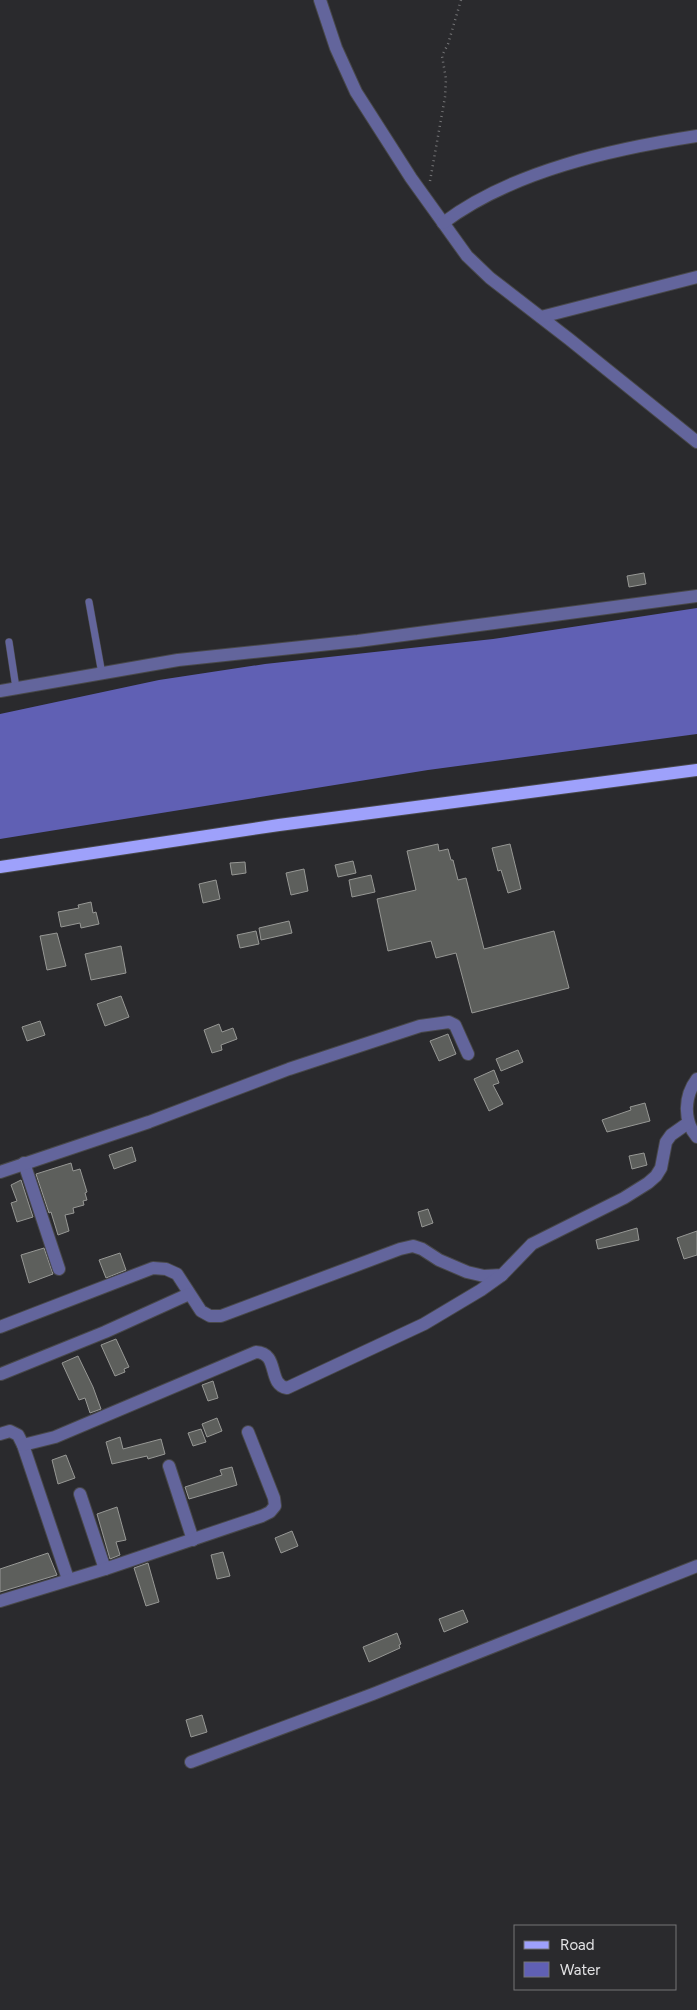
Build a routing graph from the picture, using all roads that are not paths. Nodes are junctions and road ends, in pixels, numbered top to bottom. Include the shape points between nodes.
1 (320, 0) edge
2 (697, 136) edge
3 (443, 223) junction
4 (697, 277) edge
5 (541, 317) junction
6 (697, 442) edge
7 (697, 596) edge
8 (89, 602) dead end
9 (9, 642) dead end
10 (102, 674) junction
11 (16, 688) junction
12 (0, 691) edge
13 (697, 770) edge
14 (0, 867) edge
15 (468, 1054) dead end
16 (697, 1079) edge
17 (688, 1123) junction
18 (697, 1137) edge
19 (24, 1163) junction
20 (0, 1172) edge
21 (60, 1270) dead end
22 (502, 1275) junction
23 (189, 1294) junction
24 (0, 1328) edge
25 (0, 1374) edge
26 (248, 1432) dead end
27 (0, 1434) edge
28 (23, 1445) junction
29 (169, 1466) dead end
30 (80, 1494) dead end
31 (193, 1540) junction
32 (697, 1566) edge
33 (105, 1569) junction
34 (68, 1579) junction
35 (0, 1601) edge
36 (191, 1762) dead end

1 - 3 street via 336,48 356,92
2 - 3 street via 631,147 567,164 465,206
3 - 5 street via 467,256
4 - 5 street
5 - 6 street
7 - 10 street via 358,641 178,660
8 - 10 lane
9 - 11 lane
10 - 11 street
11 - 12 street
13 - 14 main road via 289,824
15 - 19 street via 455,1025 449,1022 420,1026
16 - 17 street via 686,1108
17 - 18 street
17 - 22 street via 666,1142 661,1168 648,1183 532,1244
19 - 20 street
19 - 21 street
22 - 23 street via 484,1276 467,1272 413,1246 221,1316 210,1316 201,1311
22 - 28 street via 424,1324 287,1388 278,1383 268,1356 256,1352 55,1438
23 - 24 street via 177,1274 153,1268
23 - 25 street
26 - 31 street via 275,1506 262,1516
27 - 28 street via 10,1431 18,1435
28 - 34 street
29 - 31 street
30 - 33 street
31 - 33 street
32 - 36 street
33 - 34 street
34 - 35 street

